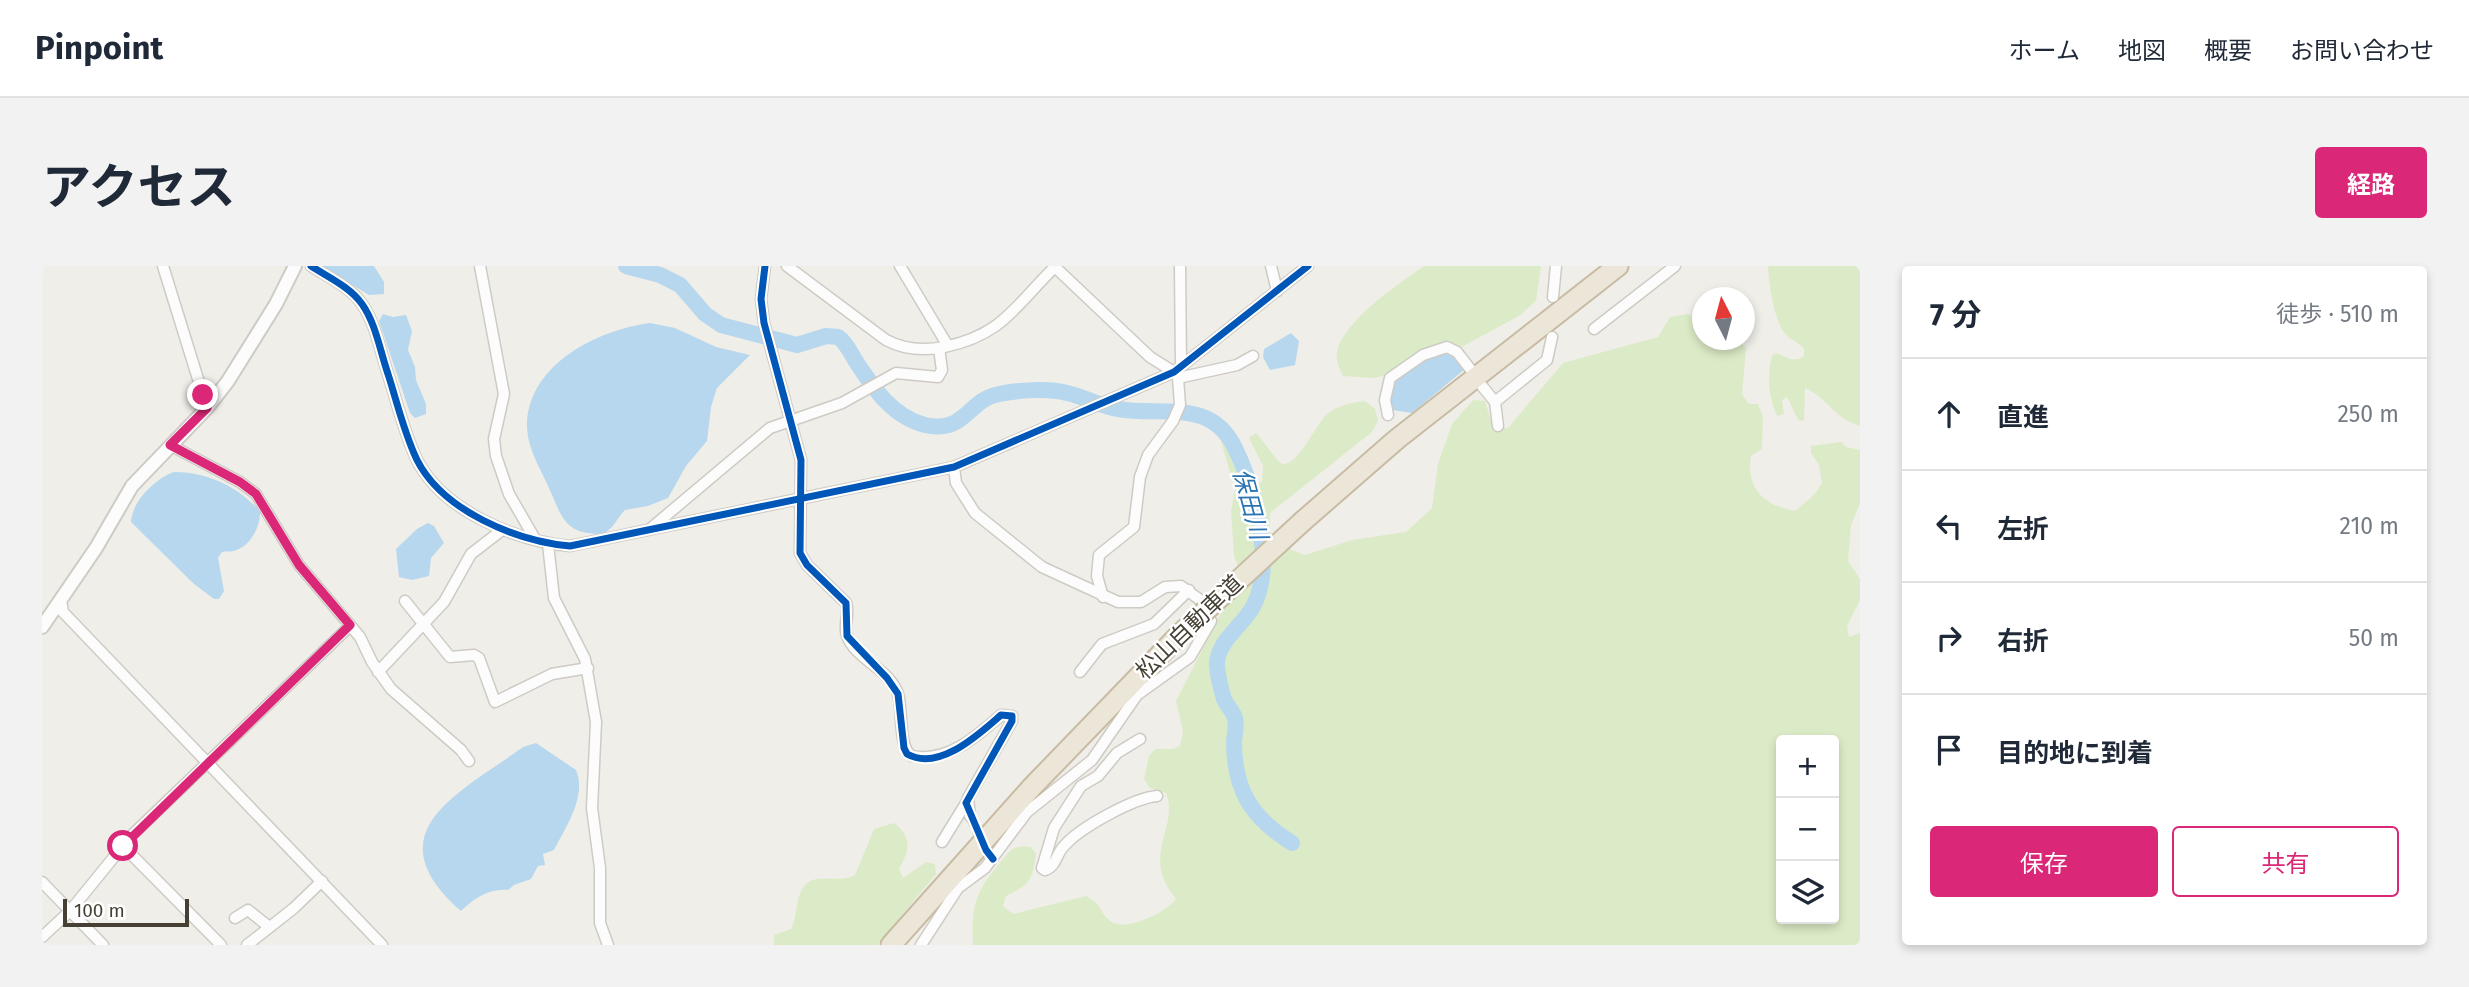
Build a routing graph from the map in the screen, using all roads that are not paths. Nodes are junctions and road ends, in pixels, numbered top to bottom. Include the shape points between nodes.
1 (163, 266) edge
2 (295, 266) edge
3 (311, 266) edge
4 (480, 266) edge
5 (765, 266) edge
6 (787, 266) edge
7 (900, 266) edge
8 (1056, 266) edge
9 (1180, 266) edge
10 (1271, 266) edge
11 (1308, 266) edge
12 (1556, 266) edge
13 (1618, 266) edge
14 (1675, 266) edge
15 (1277, 291) junction
16 (1553, 297) dead end
17 (1594, 329) dead end
18 (1552, 337) dead end
19 (943, 347) junction
20 (1253, 356) dead end
21 (1471, 370) dead end
22 (1178, 372) junction
23 (1482, 386) dead end
24 (1495, 402) junction
25 (207, 408) junction
26 (1388, 415) dead end
27 (791, 419) junction
28 (1498, 426) dead end
29 (170, 445) junction
30 (954, 467) junction
31 (803, 499) junction
32 (502, 530) junction
33 (649, 530) junction
34 (536, 540) junction
35 (548, 544) junction
36 (1189, 590) junction
37 (1103, 597) junction
38 (61, 601) junction
39 (405, 601) dead end
40 (425, 624) junction
41 (350, 625) junction
42 (42, 627) edge
43 (588, 668) junction
44 (378, 672) junction
45 (1080, 672) dead end
46 (1140, 739) dead end
47 (1092, 760) junction
48 (470, 761) dead end
49 (208, 763) junction
50 (1089, 781) junction
51 (1157, 796) dead end
52 (966, 803) junction
53 (970, 816) tunnel mouth
54 (942, 842) dead end
55 (123, 846) junction
56 (986, 850) tunnel mouth
57 (993, 859) junction
58 (321, 881) junction
59 (42, 882) edge
60 (70, 911) junction
61 (235, 918) dead end
62 (268, 926) junction
63 (42, 937) edge
64 (97, 943) edge
65 (221, 945) edge
66 (247, 945) edge
67 (383, 945) edge
68 (608, 945) edge
69 (891, 945) edge
70 (920, 945) edge

1 - 25 street
2 - 25 street via 264,323
3 - 32 street via 353,294 370,318 411,444 427,474 468,511
4 - 34 street via 504,394 494,439 496,456 509,494
5 - 27 street via 761,299
6 - 19 street via 886,340 909,348
7 - 19 street
8 - 19 street via 1010,316 980,338
8 - 22 street via 1144,351
9 - 22 street
10 - 15 street
11 - 15 street
12 - 16 street
13 - 69 highway, 松山自動車道, bridge via 1407,431 1178,636 1032,787
14 - 17 street
15 - 22 street
18 - 24 street via 1547,360
19 - 27 street via 939,377 895,373 842,403
20 - 22 street via 1237,365
21 - 26 street via 1447,347 1423,355 1390,378 1385,400
22 - 30 street
22 - 37 street via 1180,405 1148,455 1133,527 1099,555 1097,576
23 - 24 street
24 - 28 street
25 - 29 street
27 - 31 street via 802,460
27 - 33 street via 762,432
29 - 38 street via 132,486
29 - 41 street via 256,494 299,565
30 - 31 street
30 - 37 street via 960,491 987,524 1042,567
31 - 33 street
31 - 52 street via 800,553 846,603 850,641 894,686 907,754 919,758 944,755 1001,715 1012,716
32 - 34 street
32 - 40 street via 471,554 444,602
33 - 35 street via 589,544
34 - 35 street
35 - 43 street via 554,598
36 - 37 street via 1165,587 1150,598 1130,603
36 - 45 street via 1154,624 1102,644
36 - 47 street via 1203,601 1210,617 1198,646 1180,667 1138,695
38 - 42 street
38 - 49 street via 63,612
39 - 40 street
40 - 43 street via 450,657 479,658 495,702 552,674
40 - 44 street
41 - 44 street
41 - 49 street
43 - 68 street via 597,731 592,798 600,868 598,911
44 - 48 street
46 - 50 street via 1117,753
47 - 50 street
47 - 57 street via 1027,812
49 - 55 street
49 - 58 street
50 - 51 street via 1054,828 1043,862 1045,870 1053,866 1066,843 1105,814
52 - 53 street
52 - 54 street
55 - 60 street
55 - 65 street
56 - 57 street
57 - 70 street via 958,888
58 - 62 street
58 - 67 street
59 - 60 street
60 - 63 street
60 - 64 street
61 - 62 street via 248,910
62 - 66 street

